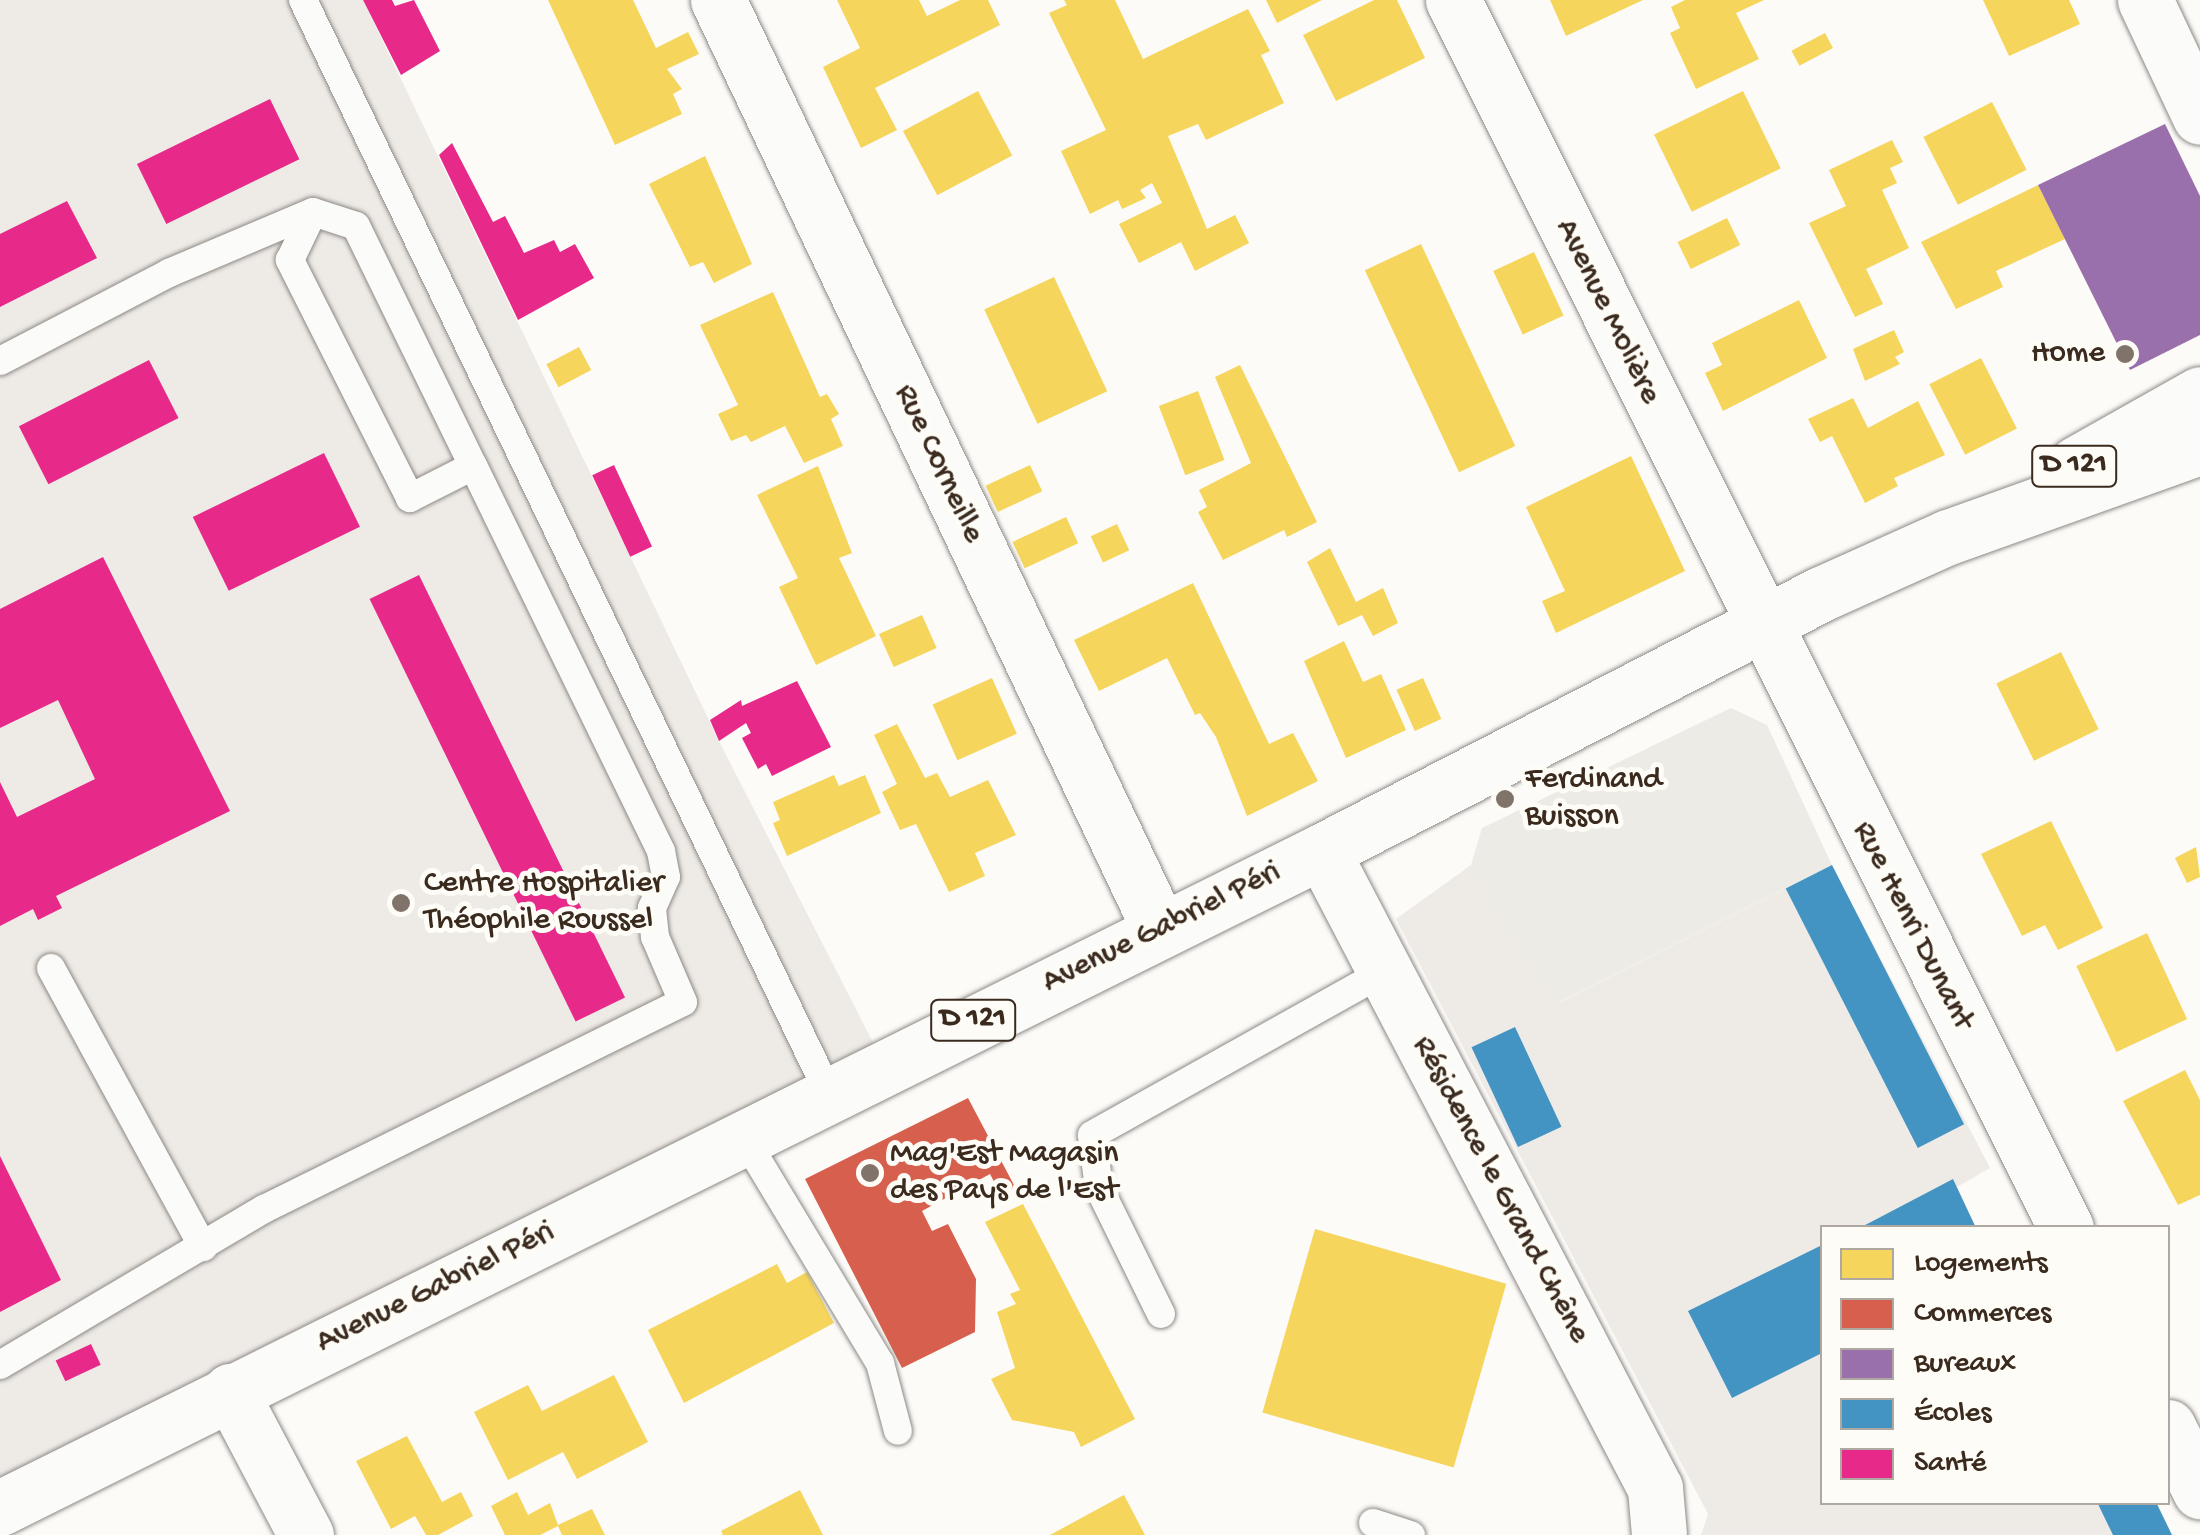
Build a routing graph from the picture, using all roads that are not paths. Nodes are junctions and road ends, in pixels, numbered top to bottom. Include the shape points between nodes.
1 (303, 0) edge
2 (718, 0) edge
3 (1452, 0) edge
4 (2145, 0) edge
5 (2200, 118) edge
6 (314, 212) junction
7 (0, 361) edge
8 (2200, 394) edge
9 (2200, 447) edge
10 (473, 466) junction
11 (1948, 538) junction
12 (1762, 623) junction
13 (1322, 850) junction
14 (1159, 928) junction
15 (51, 968) dead end
16 (1385, 971) junction
17 (828, 1092) junction
18 (742, 1136) junction
19 (2064, 1225) edge
20 (203, 1247) junction
21 (1161, 1314) dead end
22 (0, 1364) edge
23 (230, 1391) junction
24 (898, 1431) dead end
25 (2170, 1431) edge
26 (2200, 1490) edge
27 (0, 1508) edge
28 (1373, 1523) dead end
29 (306, 1535) edge
30 (1411, 1535) edge
31 (1659, 1535) edge

1 - 17 lane
2 - 14 street, Rue Corneille
3 - 12 street, Avenue Molière
4 - 5 street
6 - 7 lane via 169,273
6 - 10 lane via 356,226
6 - 10 lane via 290,260 410,498
8 - 11 street, Avenue Gabriel Péri / D 121
9 - 11 street, Avenue Gabriel Péri / D 121
10 - 20 lane via 661,851 666,877 652,908 655,937 684,1002 264,1210
11 - 12 street, Avenue Gabriel Péri / D 121
12 - 13 street, Avenue Gabriel Péri / D 121
12 - 19 street, Rue Henri Dunant
13 - 14 street, Avenue Gabriel Péri / D 121
13 - 16 street, Résidence le Grand Chêne
14 - 17 street, Avenue Gabriel Péri / D 121
15 - 20 lane
16 - 21 lane via 1092,1135 1099,1188
16 - 31 street, Résidence le Grand Chêne via 1655,1488
17 - 18 street, Avenue Gabriel Péri / D 121
18 - 23 street, Avenue Gabriel Péri / D 121
18 - 24 lane via 880,1363
20 - 22 lane
23 - 27 street, Avenue Gabriel Péri / D 121
23 - 29 street
25 - 26 street
28 - 30 lane

